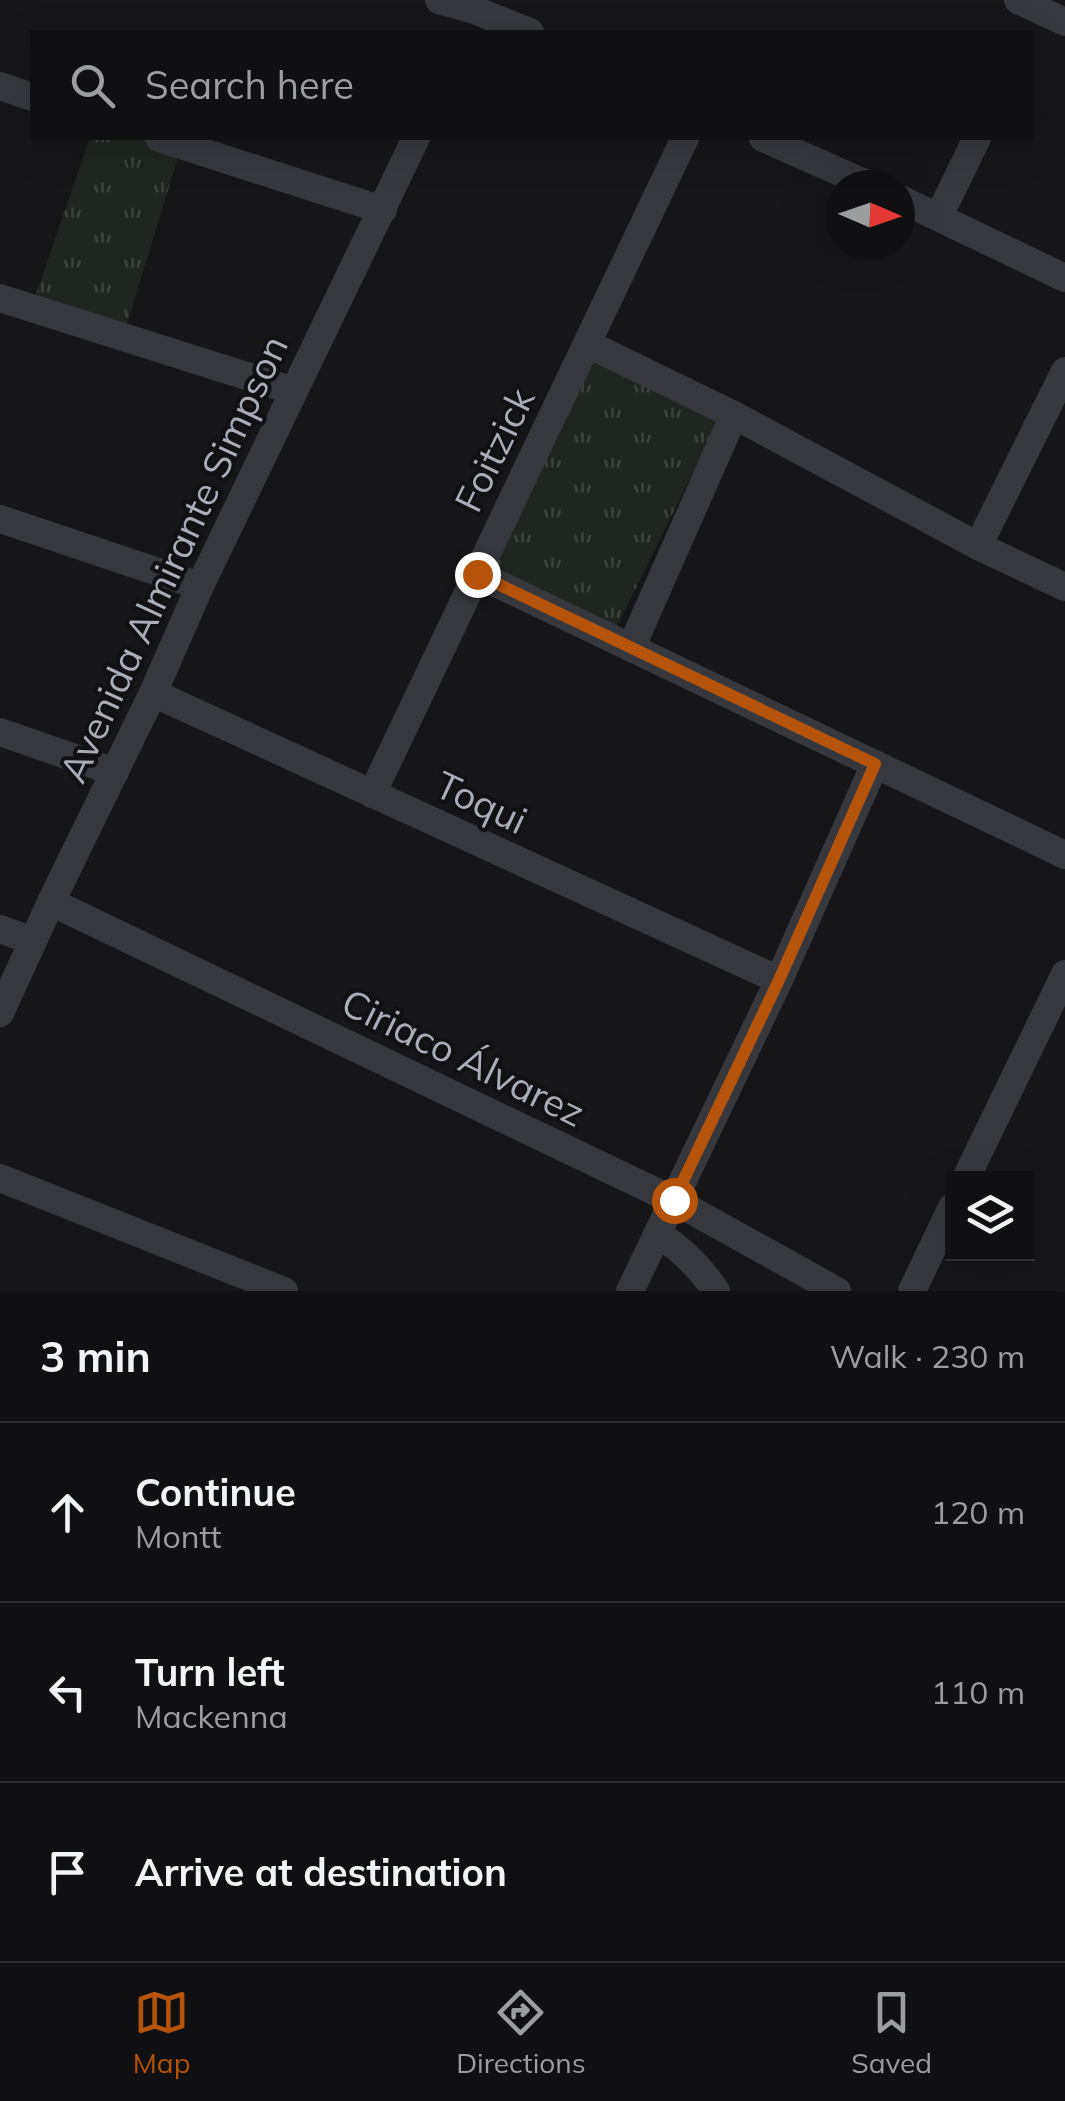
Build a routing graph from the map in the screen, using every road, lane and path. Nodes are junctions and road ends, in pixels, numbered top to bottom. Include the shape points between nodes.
1 (439, 0) edge
2 (472, 14) edge
3 (524, 30) edge
4 (0, 86) edge
5 (30, 95) edge
6 (165, 140) edge
7 (415, 140) edge
8 (685, 140) edge
9 (768, 140) edge
10 (977, 140) edge
11 (835, 170) edge
12 (915, 206) edge
13 (383, 210) junction
14 (939, 216) junction
15 (1065, 278) edge
16 (0, 298) edge
17 (588, 344) junction
18 (1065, 371) edge
19 (294, 391) junction
20 (734, 414) junction
21 (0, 519) edge
22 (978, 546) junction
23 (477, 574) junction
24 (200, 586) junction
25 (1065, 587) edge
26 (631, 648) junction
27 (153, 693) junction
28 (0, 732) edge
29 (875, 764) junction
30 (114, 772) junction
31 (372, 794) junction
32 (1065, 854) edge
33 (51, 902) junction
34 (0, 930) edge
35 (33, 941) junction
36 (1065, 974) edge
37 (779, 980) junction
38 (0, 1013) edge
39 (969, 1171) edge
40 (0, 1178) edge
41 (674, 1200) junction
42 (945, 1221) edge
43 (658, 1234) junction
44 (284, 1291) edge
45 (630, 1291) edge
46 (716, 1291) edge
47 (837, 1291) edge
48 (912, 1291) edge

1 - 2 street
2 - 3 street
4 - 5 street
6 - 13 street
7 - 13 street, Avenida Almirante Simpson
8 - 17 street, Foitzick
9 - 11 street
10 - 14 street
12 - 14 street
13 - 19 street, Avenida Almirante Simpson
14 - 15 street
16 - 19 street
17 - 20 street
17 - 23 street, Foitzick
18 - 22 street
19 - 24 street, Avenida Almirante Simpson
20 - 22 street
20 - 26 street
21 - 24 street
22 - 25 street
23 - 26 street
23 - 31 street, Foitzick
24 - 27 street, Avenida Almirante Simpson
26 - 29 street
27 - 30 street, Avenida Almirante Simpson
27 - 31 street, Toqui
28 - 30 street
29 - 32 street
29 - 37 street
30 - 33 street, Avenida Almirante Simpson
31 - 37 street, Toqui
33 - 35 street, Avenida Almirante Simpson
33 - 41 street, Ciriaco Álvarez
34 - 35 street
35 - 38 street, Avenida Almirante Simpson
36 - 39 street
37 - 41 street
40 - 44 street
41 - 43 street
41 - 47 street, Ciriaco Álvarez
42 - 48 street
43 - 45 street
43 - 46 street via 682,1250

